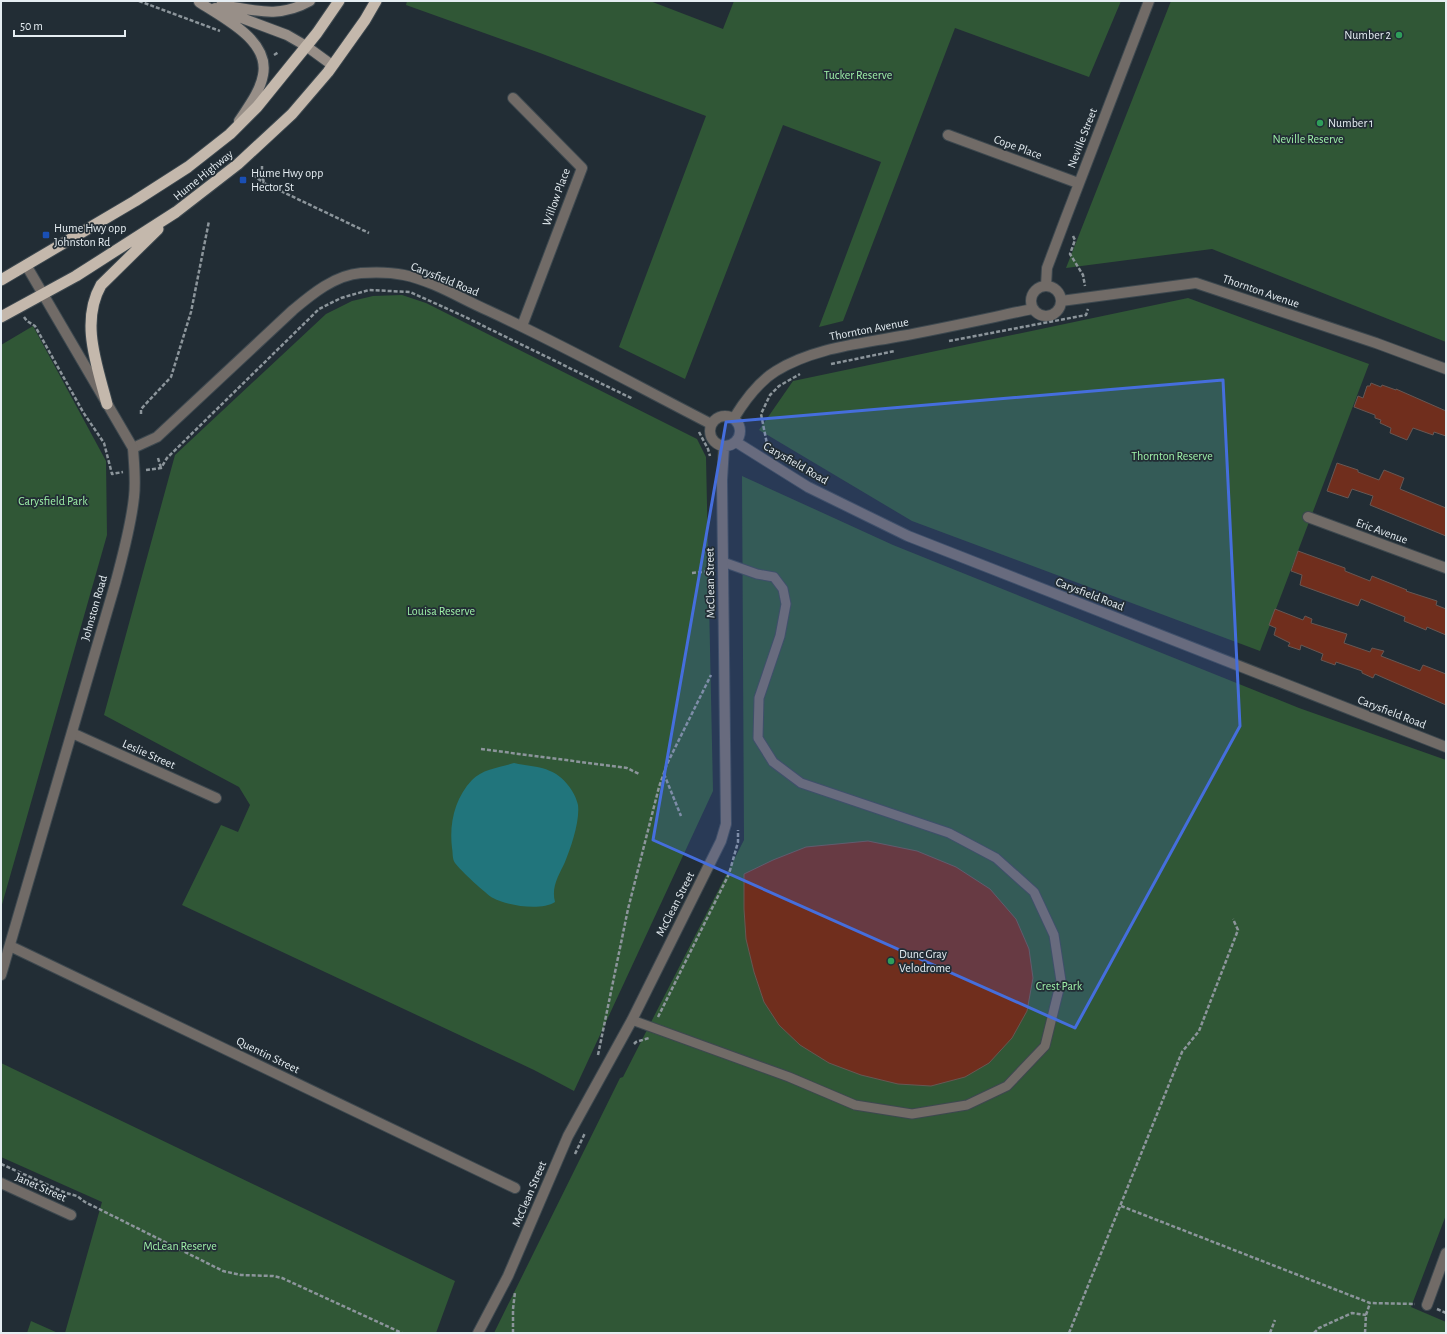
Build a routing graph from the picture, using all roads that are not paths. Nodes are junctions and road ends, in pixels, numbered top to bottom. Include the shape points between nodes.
1 (310, 1) edge
2 (338, 1) edge
3 (376, 1) edge
4 (1149, 1) edge
5 (198, 2) edge
6 (306, 46) junction
7 (332, 65) junction
8 (513, 98) dead end
9 (230, 134) junction
10 (948, 135) dead end
11 (1078, 183) junction
12 (176, 212) junction
13 (26, 265) junction
14 (1, 280) edge
15 (1046, 286) junction
16 (43, 293) junction
17 (1061, 302) junction
18 (1032, 309) junction
19 (1, 317) edge
20 (522, 326) junction
21 (1446, 369) edge
22 (107, 404) junction
23 (734, 418) junction
24 (711, 424) junction
25 (736, 442) junction
26 (724, 447) junction
27 (133, 448) junction
28 (1308, 517) dead end
29 (723, 562) junction
30 (1446, 568) edge
31 (72, 733) junction
32 (1446, 747) edge
33 (216, 798) dead end
34 (10, 946) junction
35 (1, 975) edge
36 (632, 1020) junction
37 (1, 1183) edge
38 (515, 1188) dead end
39 (71, 1214) dead end
40 (1446, 1253) edge
41 (1427, 1305) road end
42 (478, 1333) edge

1 - 5 main road via 288,11 275,12
2 - 6 highway, Hume Highway
3 - 7 highway, Hume Highway
4 - 11 street, Neville Street
5 - 6 main road via 287,35
5 - 9 main road via 236,26 255,43 264,58 263,77 258,90
6 - 7 main road
6 - 9 highway, Hume Highway via 257,107
7 - 12 highway, Hume Highway via 292,114 238,164
8 - 20 street, Willow Place via 582,168
9 - 13 highway, Hume Highway via 188,167
10 - 11 street, Cope Place
11 - 15 street, Neville Street via 1047,268
12 - 16 highway, Hume Highway via 76,276
12 - 22 highway via 101,285 96,294 90,323
13 - 14 highway, Hume Highway
13 - 16 street, Johnston Road
15 - 17 street via 1057,290
15 - 18 street via 1033,293 1030,304
16 - 19 highway, Hume Highway
16 - 22 street, Johnston Road
17 - 18 street via 1058,311 1050,316 1040,315
17 - 21 street, Thornton Avenue via 1196,283
18 - 23 street, Thornton Avenue via 809,355 776,371 762,382 743,403
20 - 24 street, Carysfield Road
20 - 27 street, Carysfield Road via 433,285 404,275 360,273 340,278 314,293 293,310 157,437
22 - 27 street, Johnston Road
23 - 24 street via 719,416
23 - 25 street via 741,430
24 - 26 street via 712,439
25 - 26 street
25 - 32 street, Carysfield Road via 808,487 908,536
26 - 29 street, McClean Street
27 - 31 street, Johnston Road via 134,497 130,524
28 - 30 street, Eric Avenue
29 - 36 street, McClean Street via 726,824 721,841
29 - 36 lane via 774,577 783,589 786,604 780,636 759,698 758,738 773,762 801,783 949,832 996,858 1034,892 1054,935 1061,981 1045,1046 1007,1086 967,1105 912,1114 855,1105 789,1077
31 - 33 street, Leslie Street
31 - 34 street, Johnston Road
34 - 35 street, Johnston Road
34 - 38 street, Quentin Street
36 - 42 street, McClean Street via 568,1136 508,1276
37 - 39 street, Janet Street
40 - 41 street

